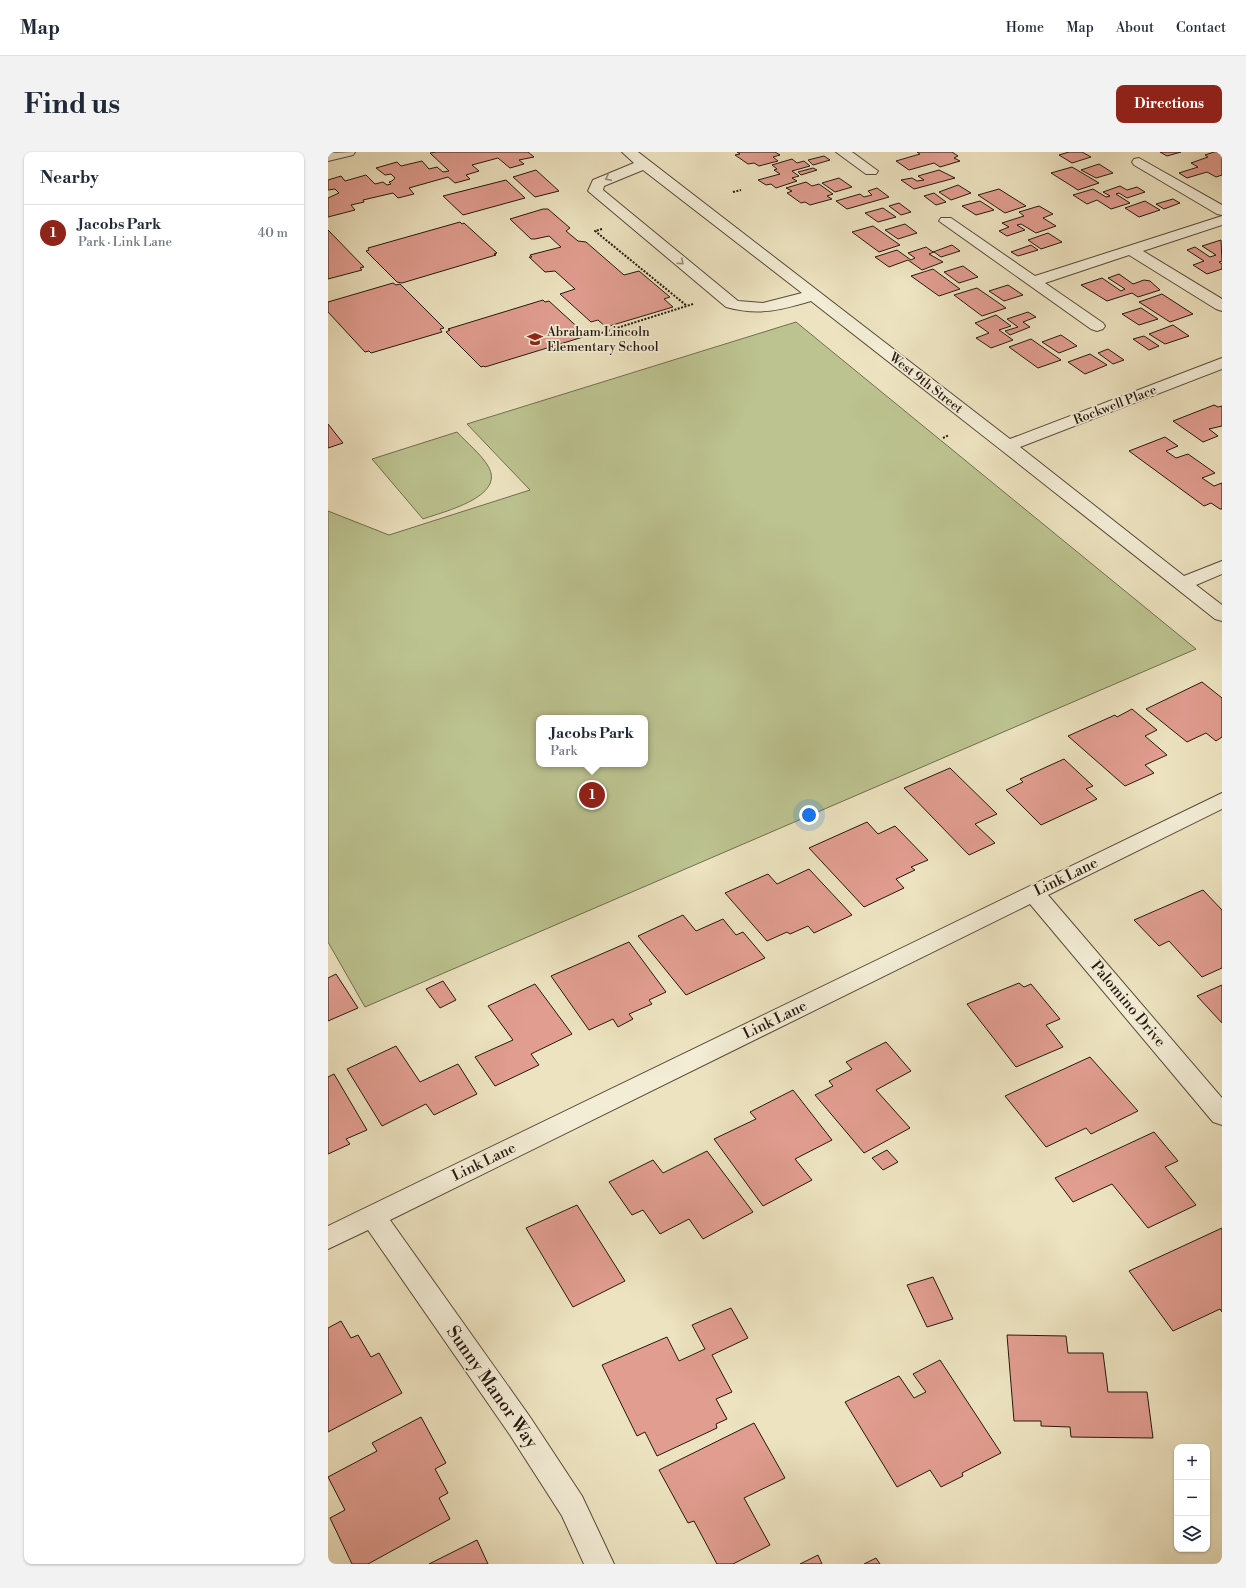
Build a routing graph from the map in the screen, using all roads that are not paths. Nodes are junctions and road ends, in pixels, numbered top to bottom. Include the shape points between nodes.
1 (348, 152) edge
2 (629, 152) edge
3 (843, 152) edge
4 (328, 157) edge
5 (1139, 162) dead end
6 (644, 164) junction
7 (871, 170) dead end
8 (1222, 211) edge
9 (1222, 220) edge
10 (946, 221) dead end
11 (1131, 250) junction
12 (1033, 282) junction
13 (813, 295) junction
14 (1222, 306) edge
15 (1097, 326) dead end
16 (1222, 363) edge
17 (1008, 446) junction
18 (1222, 567) edge
19 (1181, 584) junction
20 (1222, 615) edge
21 (1222, 800) edge
22 (1033, 893) junction
23 (1222, 1115) edge
24 (373, 1216) junction
25 (328, 1238) edge
26 (599, 1564) edge

1 - 4 street
2 - 6 street, West 9th Street
3 - 7 street
5 - 8 street
6 - 13 street, West 9th Street
6 -> 13 street via 598,183 595,191 732,304 747,309 780,305
9 - 11 street
10 - 12 street
11 - 12 street
11 - 14 street
12 - 15 street
13 - 17 street, West 9th Street
16 - 17 street, Rockwell Place
17 - 19 street, West 9th Street
18 - 19 street
19 - 20 street, West 9th Street
21 - 22 street, Link Lane
22 - 23 street, Palomino Drive
22 - 24 street, Link Lane
24 - 25 street, Link Lane
24 - 26 street, Sunny Manor Way via 520,1426 572,1506

